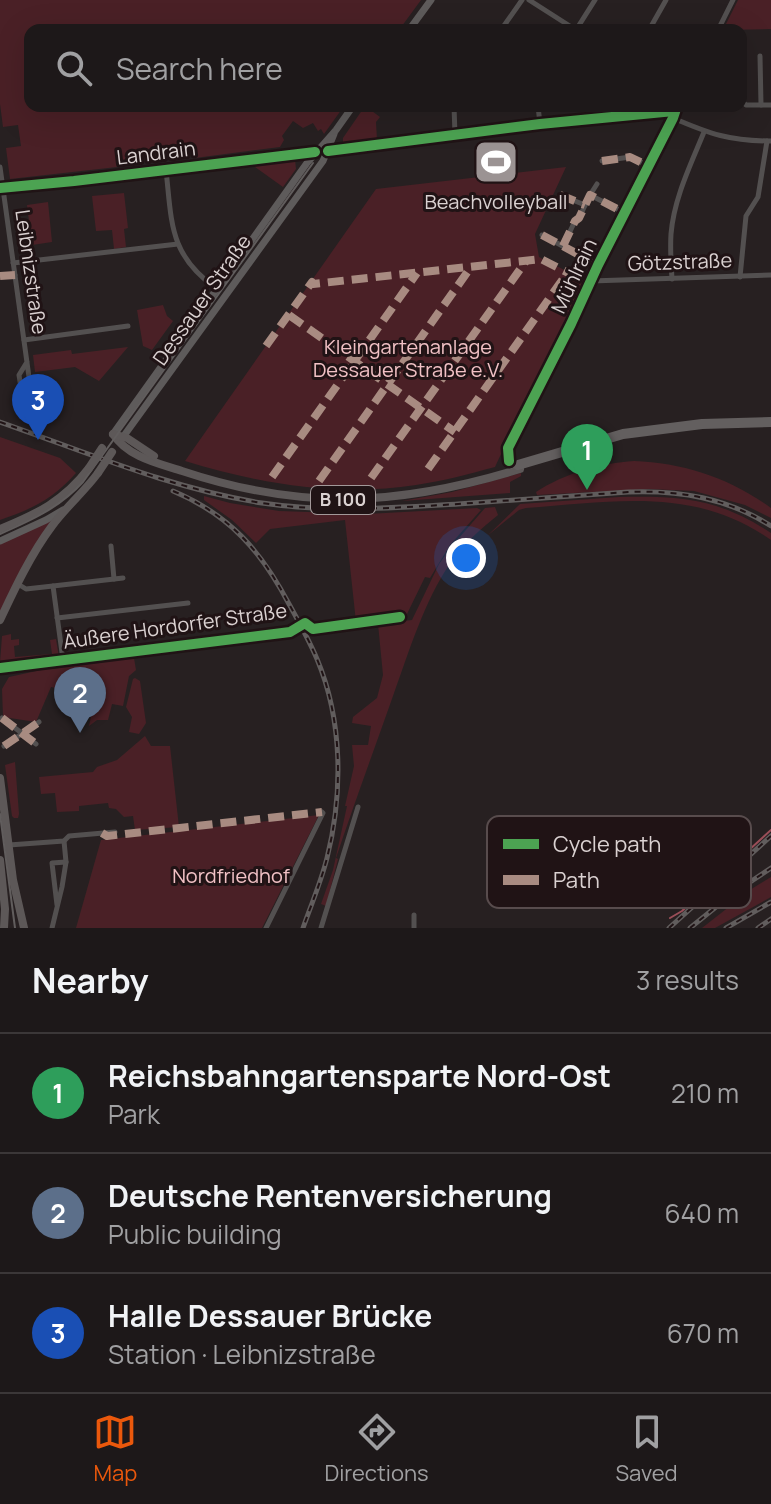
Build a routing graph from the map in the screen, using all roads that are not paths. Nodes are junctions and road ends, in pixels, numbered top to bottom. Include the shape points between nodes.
1 (431, 0) edge
2 (522, 0) edge
3 (529, 0) edge
4 (595, 0) edge
5 (666, 0) edge
6 (733, 0) edge
7 (413, 24) edge
8 (505, 24) edge
9 (567, 24) edge
10 (580, 24) edge
11 (652, 24) edge
12 (721, 24) edge
13 (760, 56) dead end
14 (747, 105) edge
15 (761, 105) junction
16 (771, 105) edge
17 (349, 112) edge
18 (454, 112) edge
19 (539, 112) edge
20 (674, 112) edge
21 (540, 124) junction
22 (336, 130) junction
23 (704, 132) junction
24 (455, 135) junction
25 (769, 141) edge
26 (328, 151) junction
27 (315, 152) junction
28 (602, 161) dead end
29 (319, 166) junction
30 (649, 166) junction
31 (0, 167) edge
32 (166, 170) junction
33 (597, 184) dead end
34 (1, 188) edge
35 (560, 195) dead end
36 (590, 195) junction
37 (585, 205) junction
38 (625, 213) junction
39 (542, 235) dead end
40 (178, 244) junction
41 (563, 246) junction
42 (13, 263) junction
43 (598, 265) junction
44 (15, 275) junction
45 (771, 275) edge
46 (0, 276) edge
47 (740, 277) junction
48 (672, 279) junction
49 (591, 281) junction
50 (217, 289) junction
51 (128, 326) dead end
52 (24, 340) junction
53 (27, 362) junction
54 (771, 425) edge
55 (113, 434) junction
56 (119, 446) junction
57 (516, 465) junction
58 (66, 508) junction
59 (2, 527) edge
60 (0, 541) edge
61 (111, 546) dead end
62 (123, 578) dead end
63 (114, 579) junction
64 (18, 584) junction
65 (53, 586) junction
66 (188, 603) dead end
67 (400, 617) dead end
68 (57, 618) junction
69 (0, 620) edge
70 (63, 660) junction
71 (10, 667) junction
72 (0, 668) edge
73 (0, 677) edge
74 (2, 718) dead end
75 (39, 722) dead end
76 (22, 734) junction
77 (36, 744) dead end
78 (4, 746) dead end
79 (0, 778) edge
80 (358, 807) dead end
81 (322, 812) dead end
82 (115, 832) dead end
83 (64, 841) junction
84 (8, 845) junction
85 (0, 860) edge
86 (66, 862) junction
87 (57, 905) junction
88 (414, 915) dead end
89 (4, 928) edge
90 (24, 928) edge
91 (52, 928) edge
92 (266, 928) edge
93 (321, 928) edge
94 (414, 928) edge

1 - 7 main road
2 - 8 street
3 - 9 street
4 - 10 street
5 - 11 street
6 - 12 street
13 - 15 street
14 - 15 street
15 - 16 street
17 - 22 main road, Dessauer Straße
18 - 24 street
19 - 21 street
20 - 21 main road
20 - 23 street
20 - 30 street, Mühlrain
21 - 24 main road
22 - 26 main road, Dessauer Straße
22 - 27 main road, Dessauer Straße
23 - 25 street
23 - 48 street via 676,207
24 - 26 main road
25 - 47 street via 758,197 746,216
26 - 27 main road, Landrain
26 - 29 main road, Dessauer Straße
27 - 29 main road
27 - 32 main road, Landrain
27 - 50 main road, Dessauer Straße
28 - 30 street via 630,157
29 - 56 main road, Dessauer Straße
30 - 38 street, Mühlrain
31 - 34 street, Leibnizstraße
32 - 34 main road, Landrain
32 - 40 street
33 - 36 street
34 - 42 street, Leibnizstraße
35 - 37 street
36 - 37 street
36 - 38 street
37 - 41 street
38 - 43 street, Mühlrain
39 - 41 street
40 - 42 street
40 - 50 street via 193,270
41 - 43 street
42 - 44 street, Leibnizstraße
43 - 49 street, Mühlrain
44 - 46 street
44 - 52 street, Leibnizstraße
45 - 47 street, Götzstraße
47 - 48 street, Götzstraße
48 - 49 street, Götzstraße
49 - 57 street, Mühlrain via 508,448
50 - 55 main road, Dessauer Straße
51 - 52 street
52 - 53 street, Leibnizstraße
53 - 53 street, Leibnizstraße via 19,375 28,412 33,406
54 - 57 highway, B 100 via 643,435
55 - 56 main road
55 - 59 main road, Dessauer Straße, bridge via 57,501
56 - 57 main road, B 100 via 217,482 325,499 419,494
56 - 58 main road, Dessauer Straße, bridge
58 - 60 main road
58 - 64 main road, Dessauer Straße
61 - 63 street
62 - 63 street
63 - 65 street
64 - 65 street via 26,589
64 - 69 main road, Dessauer Straße
65 - 68 street
66 - 68 street
67 - 70 street, Äußere Hordorfer Straße via 313,629 305,623 290,632
68 - 70 street
70 - 71 main road, Äußere Hordorfer Straße
71 - 72 main road, Äußere Hordorfer Straße
71 - 73 main road
74 - 76 street
75 - 76 street
76 - 77 street
76 - 78 street
79 - 84 main road
80 - 93 street
81 - 92 street
82 - 83 street via 69,836
83 - 84 street
83 - 86 street
84 - 90 main road
85 - 89 main road
86 - 87 street
86 - 87 street via 52,863
87 - 91 street
88 - 94 street

